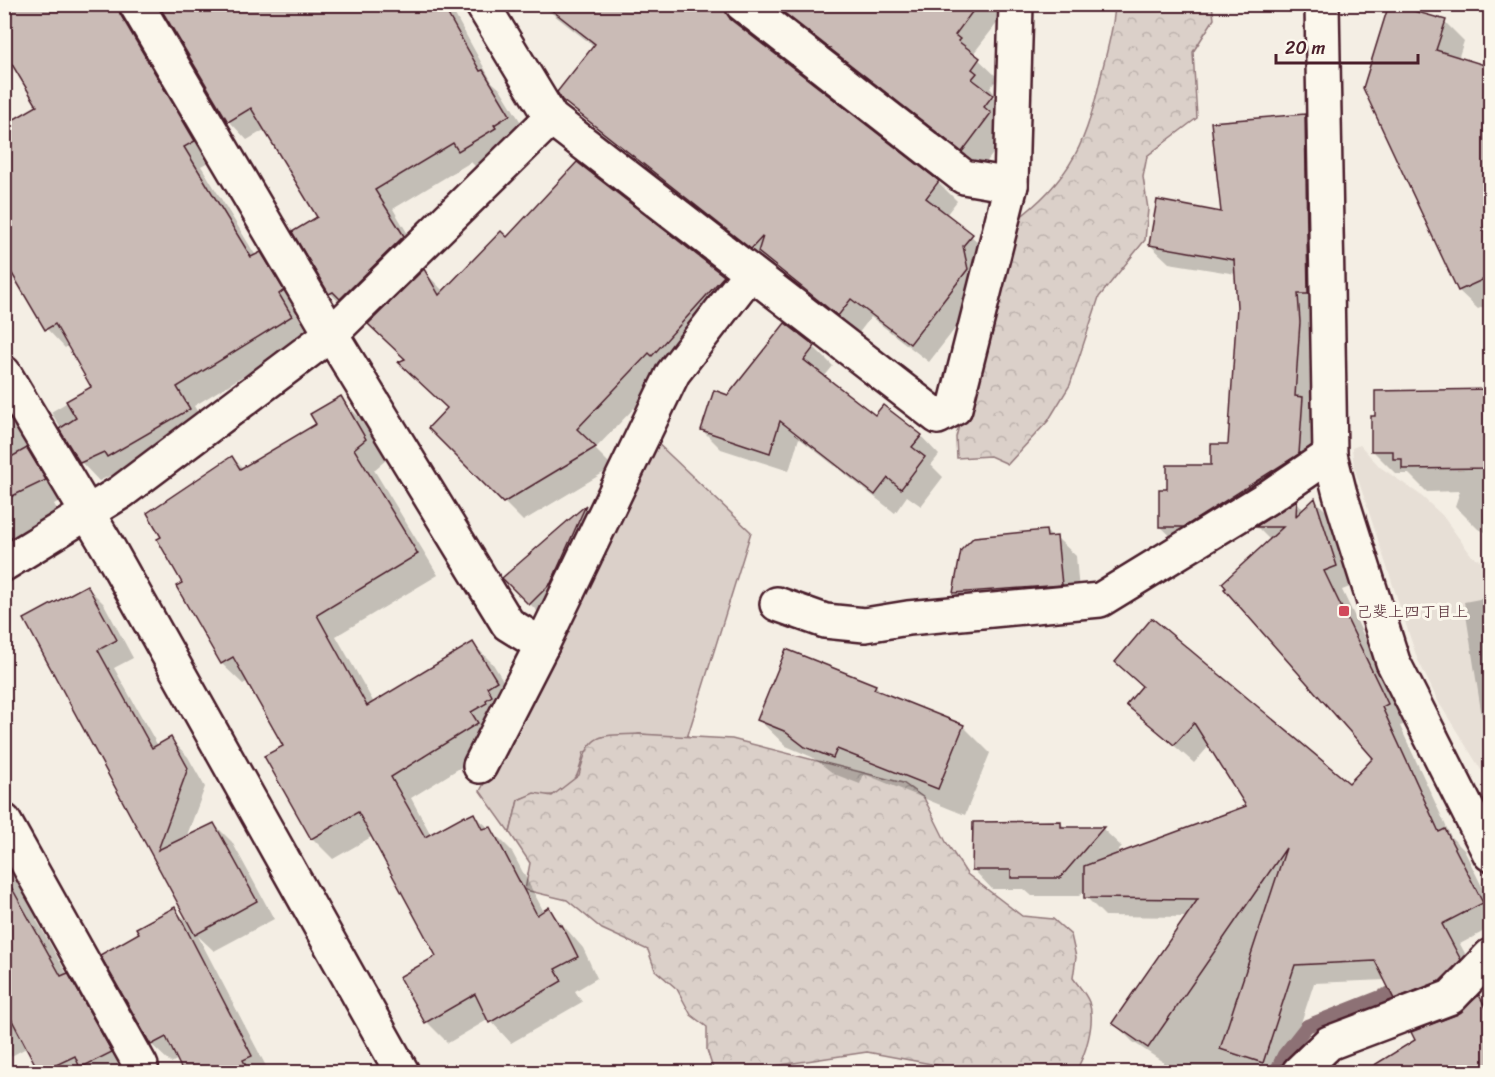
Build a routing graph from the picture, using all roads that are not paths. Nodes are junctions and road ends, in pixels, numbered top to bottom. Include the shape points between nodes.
1 (136, 4) edge
2 (482, 4) edge
3 (742, 4) edge
4 (1016, 4) edge
5 (1322, 4) edge
6 (551, 118) junction
7 (1011, 185) junction
8 (750, 273) junction
9 (330, 334) junction
10 (4, 373) edge
11 (1330, 455) junction
12 (89, 514) junction
13 (4, 564) edge
14 (777, 604) dead end
15 (542, 645) junction
16 (480, 766) dead end
17 (4, 821) edge
18 (1491, 854) edge
19 (1491, 956) edge
20 (1310, 1069) edge
21 (141, 1072) edge
22 (402, 1072) edge

1 - 9 street
2 - 6 street
3 - 7 street via 963,177
4 - 7 street
5 - 11 street
6 - 8 street
6 - 9 street
7 - 8 street via 955,408 938,417
8 - 15 street via 673,373
9 - 12 street
9 - 15 street via 508,624
10 - 12 street
11 - 14 street via 1100,600 866,625 825,621
11 - 18 street via 1393,662
12 - 13 street
12 - 22 street
15 - 16 street
17 - 21 street
19 - 20 street via 1451,997 1329,1043

